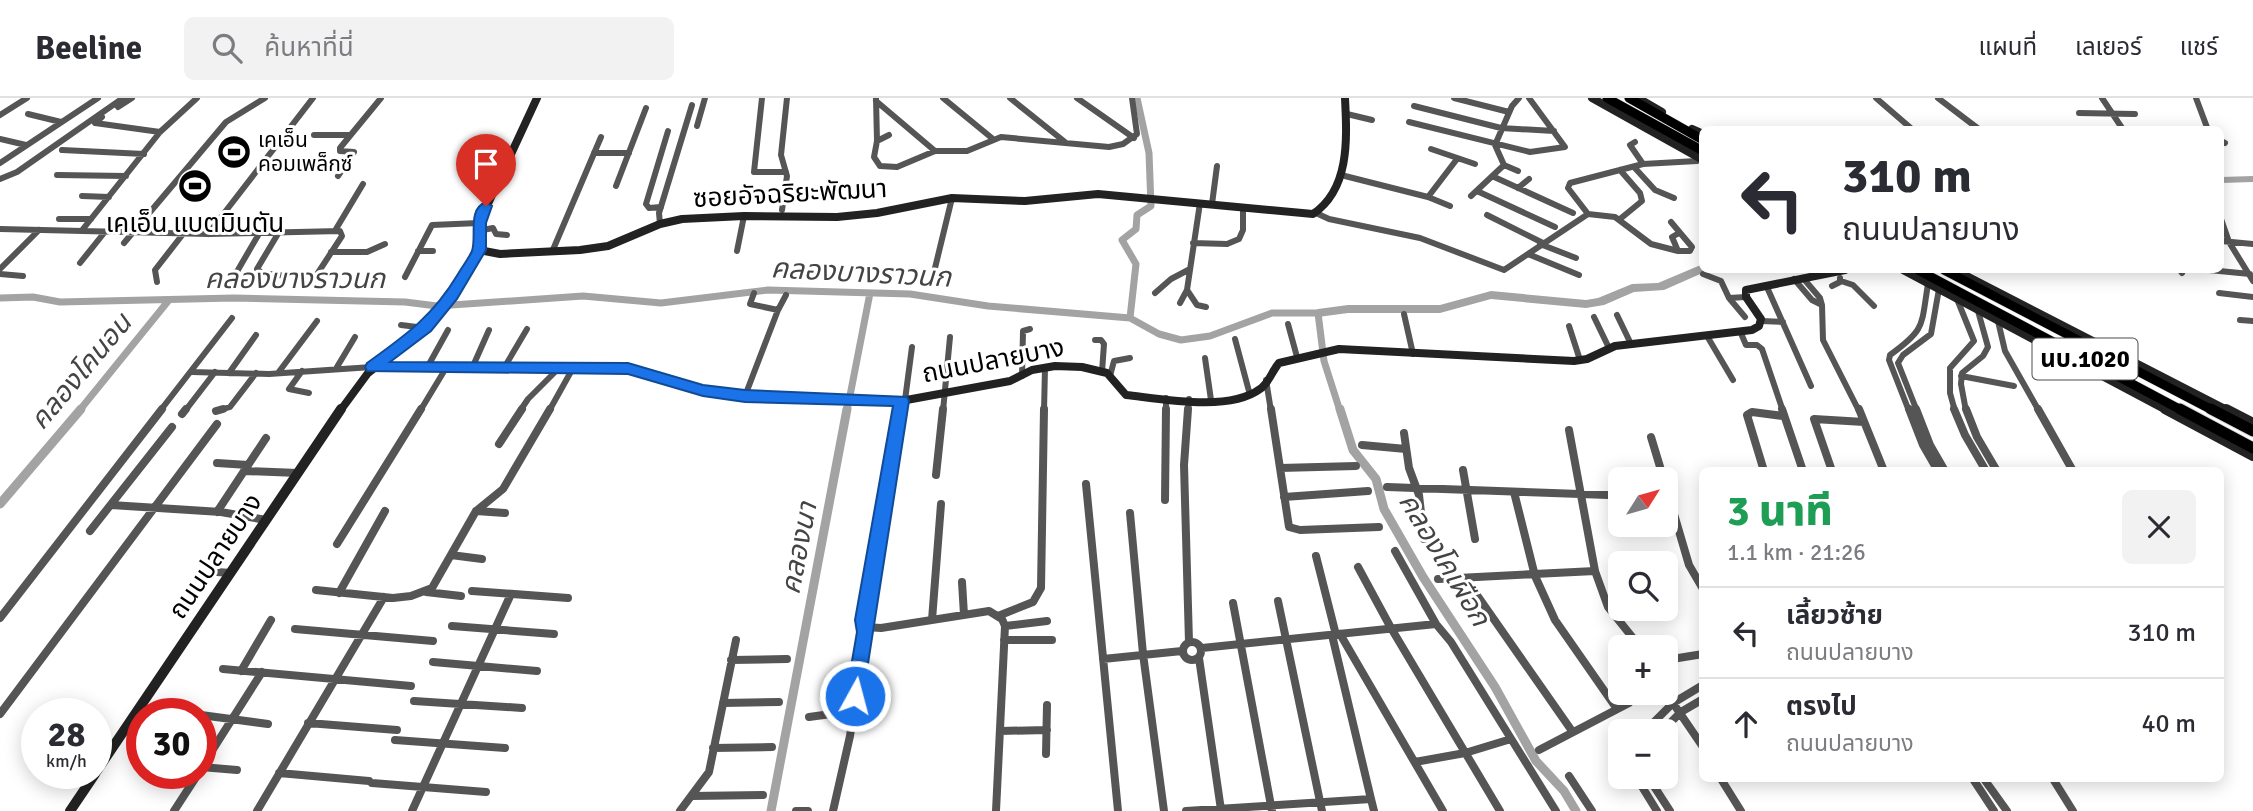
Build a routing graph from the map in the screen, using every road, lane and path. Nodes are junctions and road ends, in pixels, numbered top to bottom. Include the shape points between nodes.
1 (27, 98) edge
2 (123, 98) edge
3 (132, 98) edge
4 (197, 98) edge
5 (265, 98) edge
6 (313, 98) edge
7 (381, 98) edge
8 (537, 98) edge
9 (705, 98) edge
10 (762, 98) edge
11 (787, 98) edge
12 (943, 98) edge
13 (1010, 98) edge
14 (1077, 98) edge
15 (1132, 98) edge
16 (1345, 98) edge
17 (1454, 98) edge
18 (1520, 98) edge
19 (1529, 98) edge
20 (1592, 98) edge
21 (1607, 98) edge
22 (1629, 98) edge
23 (1638, 98) edge
24 (1876, 98) edge
25 (1938, 98) edge
26 (2102, 98) edge
27 (2196, 98) edge
28 (94, 99) edge
29 (876, 100) edge
30 (692, 105) dead end
31 (1414, 106) dead end
32 (646, 108) dead end
33 (1508, 112) junction
34 (2079, 113) dead end
35 (2113, 113) junction
36 (28, 114) dead end
37 (1347, 114) junction
38 (2135, 114) dead end
39 (0, 115) edge
40 (1372, 120) dead end
41 (61, 122) junction
42 (1409, 122) dead end
43 (697, 126) dead end
44 (1908, 126) edge
45 (1975, 126) edge
46 (2123, 126) edge
47 (2204, 126) edge
48 (1503, 129) junction
49 (668, 131) dead end
50 (1554, 131) junction
51 (160, 132) junction
52 (1699, 133) edge
53 (1699, 134) edge
54 (314, 135) dead end
55 (350, 135) junction
56 (889, 135) dead end
57 (601, 137) dead end
58 (1134, 138) junction
59 (993, 139) junction
60 (2, 141) edge
61 (877, 141) junction
62 (1065, 142) junction
63 (1635, 142) dead end
64 (26, 145) junction
65 (1495, 145) junction
66 (1431, 149) dead end
67 (1699, 149) edge
68 (62, 150) dead end
69 (935, 151) junction
70 (594, 153) junction
71 (629, 153) junction
72 (144, 154) junction
73 (1457, 159) junction
74 (1699, 161) edge
75 (1699, 162) edge
76 (0, 163) edge
77 (1475, 164) dead end
78 (1643, 164) junction
79 (1504, 165) junction
80 (1217, 166) dead end
81 (1634, 167) junction
82 (1620, 170) junction
83 (1518, 171) dead end
84 (786, 172) junction
85 (57, 175) dead end
86 (1341, 175) junction
87 (126, 176) junction
88 (338, 176) dead end
89 (1492, 176) junction
90 (0, 179) edge
91 (1529, 179) dead end
92 (363, 184) dead end
93 (616, 186) dead end
94 (1518, 188) junction
95 (1553, 195) dead end
96 (82, 196) dead end
97 (109, 197) junction
98 (1427, 197) junction
99 (952, 198) junction
100 (1674, 198) dead end
101 (1546, 201) junction
102 (1200, 203) junction
103 (1212, 204) junction
104 (1451, 205) dead end
105 (661, 207) junction
106 (1243, 208) junction
107 (782, 210) dead end
108 (1573, 213) dead end
109 (1314, 214) junction
110 (1588, 214) junction
111 (1487, 215) dead end
112 (744, 216) junction
113 (59, 219) dead end
114 (92, 219) junction
115 (1620, 219) junction
116 (1671, 222) dead end
117 (660, 224) junction
118 (479, 227) junction
119 (1555, 227) dead end
120 (2224, 228) edge
121 (0, 229) edge
122 (83, 229) dead end
123 (336, 229) junction
124 (39, 230) junction
125 (261, 232) junction
126 (279, 232) junction
127 (104, 233) junction
128 (132, 233) junction
129 (1679, 233) junction
130 (183, 234) junction
131 (208, 234) junction
132 (507, 235) dead end
133 (2224, 241) edge
134 (2229, 242) junction
135 (124, 243) dead end
136 (1193, 243) junction
137 (385, 244) dead end
138 (1542, 244) junction
139 (2253, 244) edge
140 (479, 250) junction
141 (418, 251) junction
142 (433, 251) dead end
143 (737, 251) dead end
144 (1680, 251) junction
145 (331, 252) junction
146 (552, 252) junction
147 (1528, 254) junction
148 (1576, 258) dead end
149 (80, 263) dead end
150 (935, 268) dead end
151 (1190, 269) junction
152 (0, 272) edge
153 (2224, 272) edge
154 (1830, 273) edge
155 (1840, 273) edge
156 (1908, 273) edge
157 (1924, 273) edge
158 (1950, 273) edge
159 (1966, 273) edge
160 (1703, 274) dead end
161 (235, 275) dead end
162 (1579, 275) dead end
163 (23, 276) dead end
164 (286, 276) dead end
165 (404, 277) dead end
166 (2252, 277) edge
167 (1799, 279) junction
168 (1841, 281) junction
169 (158, 282) dead end
170 (1928, 284) junction
171 (310, 285) dead end
172 (1766, 285) junction
173 (1832, 286) dead end
174 (1939, 289) junction
175 (1187, 290) junction
176 (754, 293) dead end
177 (1155, 293) dead end
178 (2219, 293) dead end
179 (786, 295) dead end
180 (1746, 297) junction
181 (2253, 297) edge
182 (1729, 298) junction
183 (1957, 299) junction
184 (1180, 303) dead end
185 (1874, 306) dead end
186 (1206, 307) dead end
187 (778, 310) junction
188 (1978, 311) junction
189 (1404, 314) dead end
190 (1617, 314) dead end
191 (1594, 317) dead end
192 (1745, 317) dead end
193 (232, 318) dead end
194 (2241, 320) dead end
195 (317, 321) dead end
196 (1761, 321) junction
197 (1922, 321) junction
198 (1998, 321) junction
199 (2253, 321) edge
200 (1783, 322) junction
201 (1288, 324) dead end
202 (401, 325) dead end
203 (1934, 325) junction
204 (1569, 326) dead end
205 (1970, 327) junction
206 (425, 328) junction
207 (527, 329) dead end
208 (1030, 329) dead end
209 (1982, 329) junction
210 (448, 330) dead end
211 (489, 330) dead end
212 (1740, 331) junction
213 (256, 335) dead end
214 (1707, 336) junction
215 (355, 337) dead end
216 (950, 337) dead end
217 (1235, 339) dead end
218 (1095, 340) dead end
219 (1632, 344) junction
220 (912, 347) dead end
221 (1609, 348) junction
222 (1413, 354) junction
223 (1297, 357) junction
224 (1130, 358) dead end
225 (1205, 358) dead end
226 (1958, 358) junction
227 (1580, 360) junction
228 (1971, 365) junction
229 (337, 366) junction
230 (428, 366) junction
231 (473, 366) junction
232 (372, 367) junction
233 (446, 368) junction
234 (504, 368) junction
235 (573, 368) junction
236 (1045, 368) junction
237 (558, 369) junction
238 (302, 371) junction
239 (192, 372) junction
240 (215, 372) junction
241 (1897, 372) junction
242 (229, 373) junction
243 (256, 373) junction
244 (278, 373) junction
245 (1106, 374) junction
246 (1022, 376) junction
247 (1961, 376) junction
248 (1266, 380) junction
249 (1733, 380) dead end
250 (1811, 386) dead end
251 (2014, 386) dead end
252 (309, 393) dead end
253 (946, 393) junction
254 (1250, 395) junction
255 (745, 396) junction
256 (1166, 398) junction
257 (1189, 399) junction
258 (903, 400) junction
259 (1211, 400) junction
260 (1952, 402) junction
261 (1964, 403) junction
262 (216, 411) dead end
263 (182, 414) dead end
264 (1783, 416) junction
265 (1864, 422) junction
266 (2253, 423) edge
267 (217, 424) dead end
268 (172, 427) dead end
269 (1569, 430) dead end
270 (2253, 431) edge
271 (1404, 433) dead end
272 (1651, 437) dead end
273 (266, 438) dead end
274 (499, 444) dead end
275 (1362, 445) dead end
276 (2253, 448) edge
277 (1406, 449) junction
278 (2253, 456) edge
279 (217, 463) dead end
280 (1356, 466) dead end
281 (1937, 466) edge
282 (1660, 467) edge
283 (1763, 467) edge
284 (1802, 467) edge
285 (1831, 467) edge
286 (1882, 467) edge
287 (1984, 467) edge
288 (1994, 467) edge
289 (2071, 467) edge
290 (246, 468) junction
291 (1280, 468) junction
292 (1463, 470) dead end
293 (298, 473) junction
294 (936, 475) dead end
295 (1086, 484) dead end
296 (1387, 487) dead end
297 (1416, 488) junction
298 (1466, 490) junction
299 (1368, 491) dead end
300 (1514, 492) junction
301 (1581, 494) junction
302 (1608, 495) dead end
303 (1284, 497) junction
304 (1165, 500) dead end
305 (942, 504) dead end
306 (111, 505) junction
307 (156, 508) junction
308 (385, 511) dead end
309 (475, 511) junction
310 (217, 512) junction
311 (505, 513) dead end
312 (1130, 513) dead end
313 (266, 520) junction
314 (1379, 527) dead end
315 (1678, 528) edge
316 (90, 531) dead end
317 (1424, 539) dead end
318 (1475, 539) dead end
319 (337, 544) dead end
320 (1395, 551) dead end
321 (451, 555) junction
322 (1316, 556) dead end
323 (482, 559) dead end
324 (1358, 567) dead end
325 (1595, 571) junction
326 (217, 572) dead end
327 (231, 573) junction
328 (1535, 576) junction
329 (1465, 578) junction
330 (1438, 579) dead end
331 (1699, 581) edge
332 (962, 582) dead end
333 (316, 590) dead end
334 (472, 591) dead end
335 (425, 592) junction
336 (339, 593) junction
337 (512, 594) junction
338 (461, 596) dead end
339 (384, 597) junction
340 (568, 598) dead end
341 (1278, 601) dead end
342 (1233, 603) dead end
343 (964, 615) junction
344 (998, 616) junction
345 (0, 618) edge
346 (271, 620) dead end
347 (932, 620) junction
348 (1047, 621) dead end
349 (1436, 624) junction
350 (452, 626) dead end
351 (1004, 626) junction
352 (865, 627) junction
353 (1391, 628) junction
354 (295, 629) dead end
355 (495, 629) junction
356 (360, 634) junction
357 (554, 634) dead end
358 (1336, 635) junction
359 (1631, 635) edge
360 (736, 640) dead end
361 (1004, 640) junction
362 (1052, 640) dead end
363 (1286, 640) junction
364 (433, 641) dead end
365 (1189, 642) junction
366 (1241, 644) junction
367 (1202, 648) junction
368 (1182, 651) junction
369 (1143, 654) junction
370 (1699, 655) edge
371 (1678, 658) edge
372 (787, 659) dead end
373 (1103, 659) junction
374 (1199, 659) junction
375 (731, 660) junction
376 (433, 662) dead end
377 (478, 666) junction
378 (223, 669) dead end
379 (241, 671) junction
380 (537, 671) dead end
381 (262, 672) junction
382 (335, 678) junction
383 (856, 683) junction
384 (411, 686) dead end
385 (826, 686) dead end
386 (1699, 687) edge
387 (1678, 700) edge
388 (414, 701) dead end
389 (1699, 701) edge
390 (779, 702) dead end
391 (723, 703) junction
392 (461, 704) junction
393 (1047, 705) dead end
394 (1625, 705) edge
395 (1671, 705) edge
396 (1675, 705) edge
397 (522, 708) dead end
398 (1617, 709) junction
399 (853, 711) junction
400 (1681, 712) junction
401 (0, 714) edge
402 (217, 717) edge
403 (809, 717) dead end
404 (232, 719) junction
405 (1657, 719) edge
406 (1674, 719) edge
407 (308, 723) junction
408 (268, 724) dead end
409 (397, 730) dead end
410 (1047, 730) junction
411 (1000, 731) junction
412 (1572, 731) junction
413 (1511, 738) junction
414 (395, 740) dead end
415 (1699, 741) edge
416 (217, 742) edge
417 (441, 744) junction
418 (772, 747) dead end
419 (505, 748) dead end
420 (713, 748) junction
421 (112, 749) edge
422 (1539, 750) dead end
423 (1465, 753) junction
424 (1046, 754) dead end
425 (1415, 762) junction
426 (217, 768) edge
427 (237, 769) dead end
428 (279, 773) junction
429 (1569, 776) dead end
430 (1723, 782) edge
431 (1975, 782) edge
432 (1986, 782) edge
433 (2055, 782) edge
434 (423, 787) junction
435 (85, 789) edge
436 (188, 789) edge
437 (1643, 789) edge
438 (1656, 789) edge
439 (486, 792) dead end
440 (764, 795) dead end
441 (692, 796) junction
442 (1371, 799) junction
443 (1321, 806) edge
444 (1272, 808) edge
445 (1221, 810) edge
446 (70, 811) edge
447 (174, 811) edge
448 (257, 811) edge
449 (412, 811) edge
450 (680, 811) edge
451 (796, 811) edge
452 (808, 811) edge
453 (833, 811) edge
454 (996, 811) edge
455 (1118, 811) edge
456 (1164, 811) edge
457 (1186, 811) edge
458 (1374, 811) edge
459 (1443, 811) edge
460 (1500, 811) edge
461 (1556, 811) edge
462 (1592, 811) edge
463 (1657, 811) edge
464 (1670, 811) edge
465 (1741, 811) edge
466 (1994, 811) edge
467 (2007, 811) edge
468 (2073, 811) edge

1 - 39 street
2 - 90 street via 17,172
3 - 51 street via 95,123
4 - 51 street
5 - 128 street via 226,122
6 - 131 street
7 - 55 street
8 - 118 street
9 - 43 street
10 - 84 street via 754,172
11 - 84 street via 781,155
12 - 59 street
13 - 62 street
14 - 58 street
15 - 58 street
16 - 37 street
17 - 33 street
18 - 33 street
19 - 50 street
20 - 74 street
21 - 67 main road
22 - 53 main road
23 - 52 street
24 - 44 street
25 - 45 street
26 - 35 street
27 - 47 street
28 - 41 street
29 - 61 street
29 - 69 street
30 - 105 street
31 - 48 street
32 - 71 street
33 - 48 street
34 - 35 street
35 - 38 street
35 - 46 street
36 - 41 street
37 - 40 street
37 - 86 street via 1347,151
41 - 64 street
42 - 65 street
48 - 50 street
48 - 65 street
49 - 105 street via 646,204
50 - 65 street via 1565,147 1530,152
51 - 72 street
54 - 55 street
55 - 88 street via 340,151 354,152
56 - 61 street
57 - 70 street
58 - 62 street via 1109,148
59 - 62 street via 1006,136
59 - 69 street via 967,151
60 - 64 street
61 - 69 street via 874,158 882,167 895,168
63 - 78 street via 1630,145
64 - 76 street
65 - 79 street
66 - 73 street
68 - 72 street
70 - 71 street
70 - 146 street
71 - 93 street
72 - 87 street
73 - 77 street
73 - 98 street
75 - 78 street
78 - 81 street
79 - 83 street
79 - 89 street
80 - 103 street
81 - 82 street
81 - 100 street via 1655,190
82 - 110 street via 1568,185
82 - 115 street via 1642,201
84 - 107 street
85 - 87 street
86 - 98 street
86 - 109 street via 1328,202
87 - 97 street
89 - 94 street
89 - 119 street via 1474,193
91 - 94 street
92 - 123 street
94 - 101 street
95 - 101 street
96 - 97 street
97 - 114 street
98 - 104 street
99 - 102 street, ซอยอัจฉริยะพัฒนา via 1025,201 1093,193
99 - 112 street, ซอยอัจฉริยะพัฒนา via 837,217
99 - 150 street
101 - 108 street
102 - 103 street, ซอยอัจฉริยะพัฒนา
102 - 136 street
103 - 106 street, ซอยอัจฉริยะพัฒนา
105 - 117 street
106 - 109 street, ซอยอัจฉริยะพัฒนา
106 - 136 street via 1239,239 1227,244
109 - 147 street via 1426,240 1500,270
110 - 115 street
110 - 138 street
111 - 138 street
112 - 117 street, ซอยอัจฉริยะพัฒนา
112 - 143 street
113 - 114 street
114 - 122 street
115 - 144 street via 1651,244
116 - 129 street
117 - 146 street, ซอยอัจฉริยะพัฒนา via 608,246
118 - 132 street
118 - 140 street
118 - 141 street via 432,225
120 - 134 street
121 - 124 street
123 - 126 street
123 - 145 street via 342,236
124 - 127 street
124 - 152 street
125 - 126 street
125 - 131 street
125 - 161 street
126 - 164 street via 257,269
127 - 128 street
127 - 149 street
128 - 130 street
128 - 135 street
129 - 144 street via 1672,238
129 - 144 street via 1693,249
130 - 131 street
130 - 169 street via 155,270
133 - 134 street
134 - 139 street
134 - 166 street
136 - 151 street
137 - 145 street via 367,252
138 - 147 street
138 - 148 street
140 - 146 street, ซอยอัจฉริยะพัฒนา
140 - 206 street, ถนนปลายบาง via 452,296
141 - 142 street
141 - 165 street
145 - 171 street
147 - 162 street
151 - 175 street
151 - 177 street
152 - 163 street
153 - 166 street
154 - 167 street
155 - 168 street
156 - 170 street, นบ.1020
157 - 276 main road, นบ.1020
158 - 270 main road, นบ.1020
159 - 266 street, นบ.1020
160 - 182 street via 1723,282
167 - 172 street
167 - 265 street via 1812,300 1822,306 1823,340
168 - 173 street
168 - 185 street via 1853,285
170 - 174 street, นบ.1020
170 - 197 street
172 - 180 street via 1746,290
172 - 200 street
174 - 183 street, นบ.1020
174 - 203 street
175 - 184 street
175 - 186 street via 1197,305
176 - 187 street via 750,305
178 - 181 street
179 - 187 street
180 - 182 street
180 - 196 street
182 - 192 street
183 - 188 street, นบ.1020
183 - 205 street
187 - 255 street
188 - 198 street, นบ.1020
188 - 209 street
189 - 222 street
190 - 219 street
191 - 221 street
193 - 239 street
194 - 199 street
195 - 244 street
196 - 200 street
196 - 212 street via 1759,326
197 - 203 street
197 - 241 street via 1914,338 1890,355
198 - 278 street, นบ.1020
198 - 289 street via 2006,351
200 - 250 street
201 - 223 street
202 - 206 street
203 - 241 street via 1929,338 1898,360
204 - 227 street
205 - 209 street
205 - 226 street via 1974,341
206 - 232 street, ถนนปลายบาง
207 - 234 street
208 - 246 street via 1023,331
209 - 228 street via 1986,352
210 - 230 street
211 - 231 street
212 - 214 street
212 - 264 street via 1746,345 1762,349
213 - 242 street
214 - 219 street
214 - 249 street
215 - 229 street
216 - 253 street
217 - 254 street
218 - 245 street via 1104,344
219 - 221 street
220 - 258 street
221 - 227 street
222 - 223 street via 1333,349
222 - 227 street
223 - 248 street via 1275,366
224 - 245 street via 1114,361
225 - 259 street
226 - 228 street
226 - 260 street via 1948,376
228 - 247 street
229 - 232 street
229 - 238 street
230 - 232 street
230 - 233 street
231 - 233 street
231 - 234 street
232 - 293 street, ถนนปลายบาง
233 - 319 street
234 - 237 street
235 - 237 street
235 - 255 street via 628,368 703,391
235 - 309 street via 519,466 503,489
236 - 245 street, ถนนปลายบาง via 1082,367
236 - 246 street, ถนนปลายบาง
236 - 344 street via 1041,588 1033,601
237 - 274 street via 527,399
238 - 244 street
238 - 252 street via 289,389
239 - 240 street
239 - 345 street
240 - 242 street
240 - 263 street
241 - 281 street
242 - 243 street
243 - 244 street
243 - 262 street via 230,407
245 - 256 street, ถนนปลายบาง via 1126,395
246 - 253 street, ถนนปลายบาง
247 - 251 street
247 - 261 street
248 - 254 street
248 - 291 street
253 - 258 street, ถนนปลายบาง
253 - 294 street
254 - 259 street, ถนนปลายบาง
255 - 258 street, ถนนปลายบาง
256 - 257 street, ถนนปลายบาง
256 - 304 street
257 - 259 street, ถนนปลายบาง
257 - 365 street via 1184,465
258 - 352 street
260 - 261 street
260 - 287 street
261 - 288 street
264 - 283 street via 1748,415
264 - 284 street
265 - 285 street via 1814,419
265 - 286 street
267 - 307 street
268 - 306 street
269 - 301 street
271 - 277 street
272 - 282 street
273 - 290 street
275 - 277 street
277 - 297 street
279 - 290 street
280 - 291 street
290 - 293 street
290 - 310 street
291 - 303 street
292 - 298 street
293 - 313 street, ถนนปลายบาง
295 - 373 street
296 - 297 street
297 - 298 street
297 - 317 street
298 - 300 street
298 - 318 street
299 - 303 street
300 - 301 street
300 - 328 street
301 - 302 street
301 - 325 street
303 - 314 street via 1292,528
305 - 347 street
306 - 307 street
306 - 316 street
307 - 310 street
307 - 401 street
308 - 336 street
309 - 311 street
309 - 321 street
310 - 313 street
312 - 369 street
313 - 327 street, ถนนปลายบาง
315 - 331 street
320 - 349 street
321 - 323 street
321 - 335 street
322 - 358 street
324 - 353 street
325 - 328 street
325 - 359 street via 1608,607
326 - 327 street
327 - 421 street, ถนนปลายบาง
328 - 329 street
328 - 398 street via 1555,620
329 - 330 street
329 - 412 street
332 - 343 street
333 - 336 street
334 - 337 street
335 - 338 street
335 - 339 street
336 - 339 street
337 - 340 street
337 - 355 street
339 - 356 street
341 - 363 street
342 - 366 street
343 - 344 street via 989,611
343 - 347 street
344 - 351 street
346 - 379 street
347 - 352 street
348 - 351 street
349 - 353 street
349 - 413 street
350 - 355 street
351 - 361 street
352 - 383 street
353 - 358 street
353 - 423 street
354 - 356 street
355 - 357 street
355 - 377 street
356 - 364 street
356 - 382 street
358 - 363 street
358 - 425 street
358 - 442 street
360 - 375 street
361 - 362 street
361 - 411 street
363 - 366 street
363 - 443 street
365 - 367 street
365 - 368 street
366 - 367 street
366 - 444 street
367 - 374 street
368 - 369 street
368 - 374 street via 1186,659
369 - 373 street
369 - 456 street
370 - 371 street
372 - 375 street
373 - 455 street
374 - 445 street
375 - 391 street
376 - 377 street
377 - 380 street
377 - 392 street
378 - 379 street
379 - 381 street
381 - 382 street
381 - 404 street
382 - 384 street
382 - 407 street
383 - 385 street
383 - 399 street
386 - 387 street
388 - 392 street
389 - 400 street
390 - 391 street
391 - 420 street
392 - 397 street
392 - 417 street
393 - 410 street
394 - 398 street
395 - 405 street
396 - 400 street
398 - 412 street
399 - 403 street
399 - 453 street
400 - 406 street
400 - 415 street
402 - 404 street
404 - 408 street
404 - 416 street
407 - 409 street
407 - 428 street
410 - 411 street
410 - 424 street
411 - 454 street
412 - 422 street
413 - 423 street
413 - 461 street
414 - 417 street
417 - 419 street
417 - 434 street
418 - 420 street
420 - 441 street via 709,772
423 - 425 street
423 - 460 street
425 - 459 street
426 - 427 street
428 - 434 street
428 - 448 street
429 - 462 street
430 - 465 street
431 - 466 street
432 - 467 street
433 - 468 street
434 - 439 street
434 - 449 street
435 - 446 street, ถนนปลายบาง
436 - 447 street
437 - 463 street
438 - 464 street
440 - 441 street
441 - 450 street
442 - 443 street
442 - 458 street
443 - 444 street
444 - 445 street
445 - 457 street
451 - 452 street

